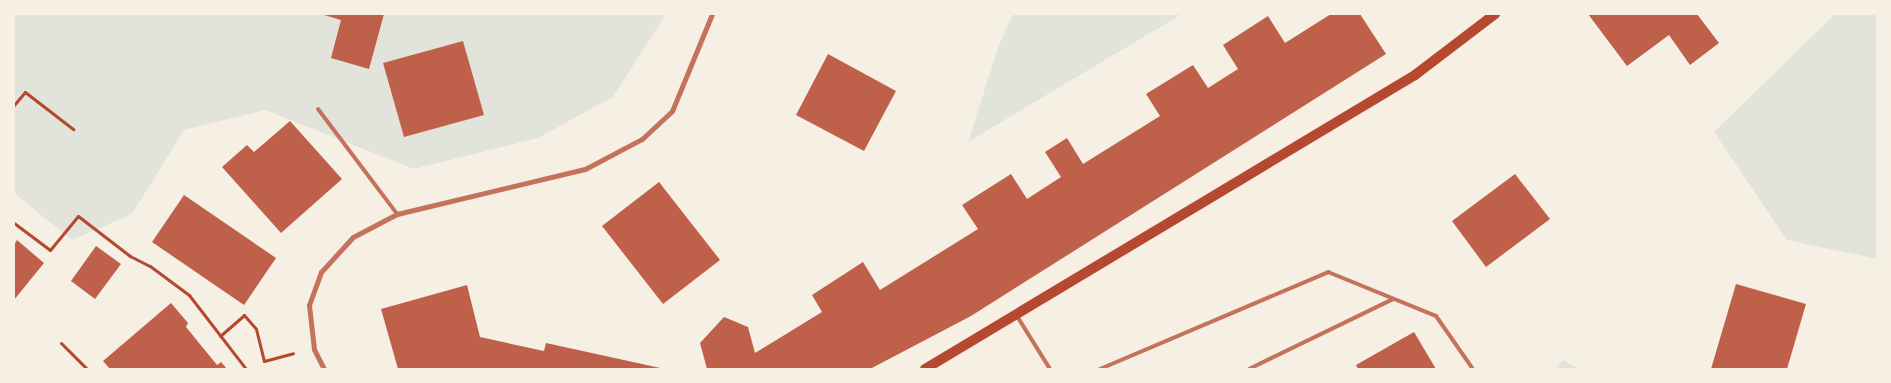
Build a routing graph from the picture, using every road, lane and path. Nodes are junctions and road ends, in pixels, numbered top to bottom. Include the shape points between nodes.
1 (712, 14) edge
2 (1495, 14) edge
3 (14, 106) edge
4 (318, 110) dead end
5 (72, 129) dead end
6 (398, 214) junction
7 (14, 223) edge
8 (1394, 299) junction
9 (1016, 314) junction
10 (220, 336) junction
11 (61, 343) dead end
12 (293, 353) dead end
13 (86, 369) edge
14 (246, 369) edge
15 (324, 369) edge
16 (924, 369) edge
17 (1050, 369) edge
18 (1100, 369) edge
19 (1249, 369) edge
20 (1473, 369) edge

1 - 6 street via 672,111 642,139 585,169
2 - 9 main road via 1415,75
3 - 5 path via 25,92
4 - 6 lane
6 - 15 street via 353,237 321,272 308,305 314,349
7 - 10 path via 50,250 78,216 188,295
8 - 18 lane via 1328,272
8 - 19 lane
8 - 20 lane via 1436,316
9 - 16 main road
9 - 17 lane
10 - 12 path via 244,315 256,329 264,361
10 - 14 path
11 - 13 path

